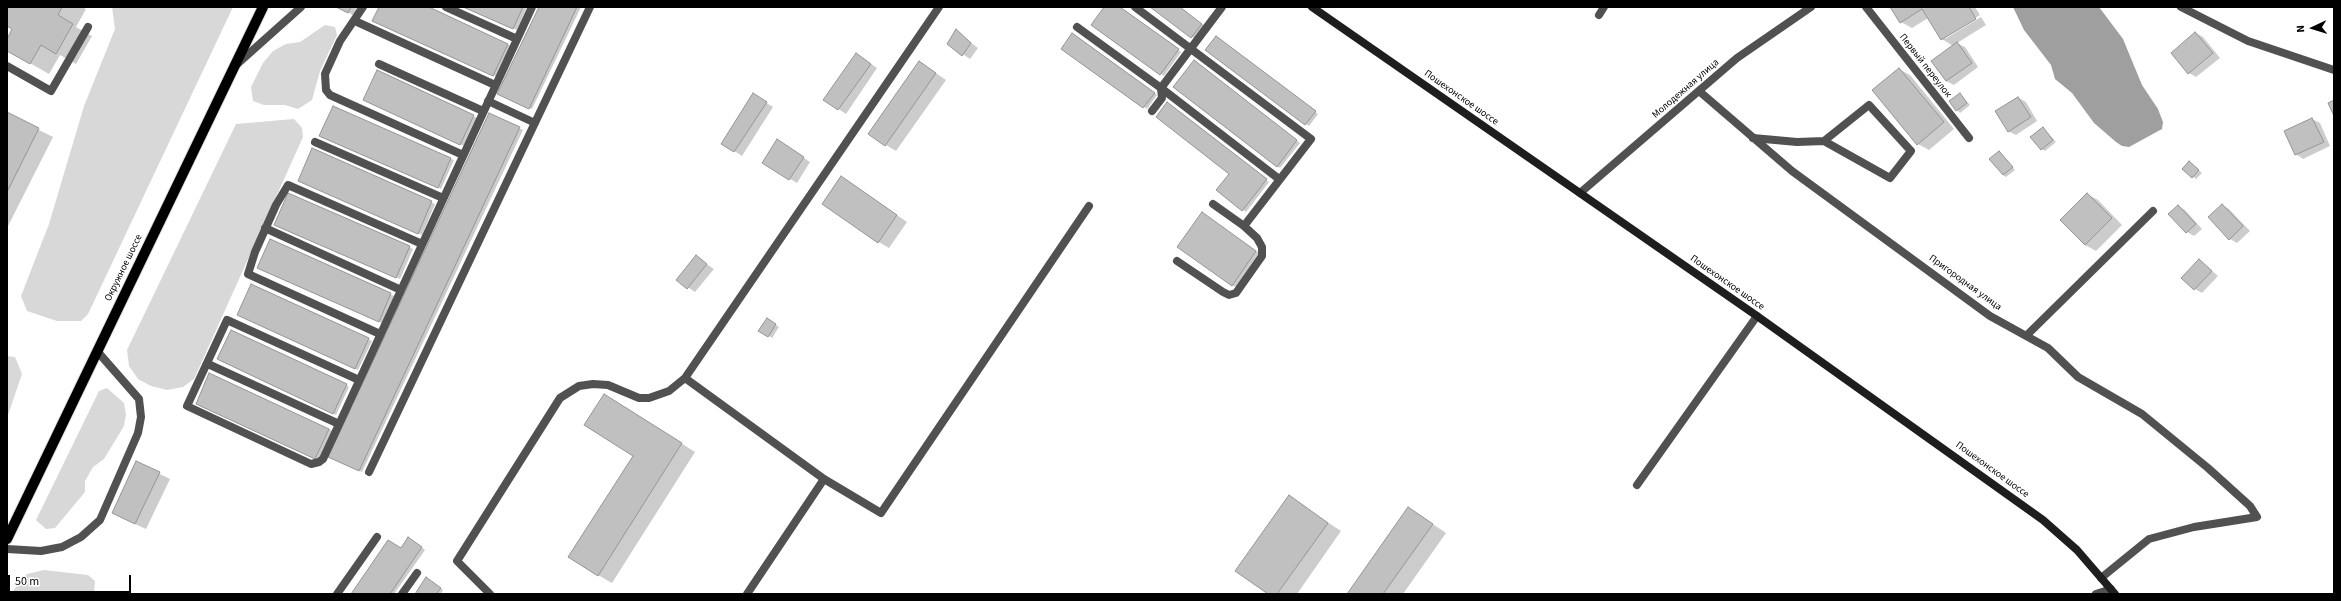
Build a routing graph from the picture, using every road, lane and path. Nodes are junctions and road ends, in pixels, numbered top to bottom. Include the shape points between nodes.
1 (262, 7) edge
2 (301, 7) edge
3 (363, 7) edge
4 (446, 7) edge
5 (532, 7) edge
6 (590, 7) edge
7 (939, 7) edge
8 (1135, 7) edge
9 (1222, 7) edge
10 (1312, 7) edge
11 (1604, 7) edge
12 (1812, 7) edge
13 (1866, 7) edge
14 (2180, 7) edge
15 (1598, 15) dead end
16 (355, 21) junction
17 (88, 27) dead end
18 (1077, 27) dead end
19 (517, 39) junction
20 (1192, 48) junction
21 (379, 64) dead end
22 (7, 66) edge
23 (233, 68) junction
24 (2334, 70) edge
25 (496, 85) junction
26 (1161, 88) junction
27 (1699, 91) junction
28 (488, 101) junction
29 (483, 111) junction
30 (1152, 111) dead end
31 (535, 123) junction
32 (1753, 138) junction
33 (1969, 138) dead end
34 (1824, 141) junction
35 (315, 142) dead end
36 (463, 155) junction
37 (1279, 179) junction
38 (1580, 193) junction
39 (443, 198) junction
40 (1213, 204) dead end
41 (1090, 206) dead end
42 (2153, 211) dead end
43 (1244, 226) junction
44 (265, 228) junction
45 (422, 244) junction
46 (1177, 261) dead end
47 (401, 290) junction
48 (1757, 316) junction
49 (380, 334) junction
50 (2027, 335) junction
51 (97, 351) junction
52 (208, 364) junction
53 (684, 378) junction
54 (359, 380) junction
55 (339, 424) junction
56 (370, 472) dead end
57 (824, 479) junction
58 (1637, 485) dead end
59 (377, 537) dead end
60 (7, 539) edge
61 (7, 549) edge
62 (417, 573) dead end
63 (2101, 578) junction
64 (2113, 592) edge
65 (337, 594) edge
66 (402, 594) edge
67 (490, 594) edge
68 (747, 594) edge
69 (2096, 594) edge

1 - 23 main road, Окружное шоссе
2 - 23 street
3 - 16 street
4 - 19 street
5 - 19 street
6 - 31 street
7 - 53 street
8 - 20 street
9 - 20 street
10 - 38 street, Пошехонское шоссе
11 - 15 street
12 - 27 street, Молодежная улица via 1737,58
13 - 33 street, Первый переулок
14 - 24 street via 2248,41
16 - 25 street
16 - 36 street via 340,41 325,74 326,90 330,95
17 - 22 street via 51,91
18 - 26 street
19 - 25 street
20 - 26 street
20 - 37 street via 1311,140
21 - 29 street
23 - 51 main road, Окружное шоссе
25 - 28 street
26 - 30 street via 1162,98
26 - 37 street
27 - 32 street, Пригородная улица
27 - 38 street, Молодежная улица
28 - 29 street
28 - 31 street
29 - 36 street
31 - 56 street
32 - 34 street via 1797,142
32 - 50 street, Пригородная улица via 1792,171 1990,316
34 - 34 street via 1869,105 1911,151 1890,178
35 - 39 street
36 - 39 street
37 - 43 street
38 - 48 street, Пошехонское шоссе
39 - 45 street
40 - 43 street
41 - 57 street via 881,513
42 - 50 street
43 - 46 street via 1257,238 1262,247 1262,256 1236,293 1229,295 1223,292
44 - 45 street via 288,184
44 - 47 street
44 - 49 street via 248,274
45 - 47 street
47 - 49 street
48 - 58 street
48 - 63 street, Пошехонское шоссе via 2043,520 2077,550
49 - 54 street
50 - 63 street, Пригородная улица via 2048,348 2078,377 2142,414 2208,468 2250,506 2257,517 2194,526 2149,539
51 - 60 main road, Окружное шоссе
51 - 61 street via 138,399 141,417 138,433 100,520 81,537 62,547 41,551
52 - 54 street via 227,320
52 - 55 street
52 - 55 street via 187,406 311,464 322,459
53 - 57 street
53 - 67 street via 669,391 649,398 639,398 608,385 594,384 579,386 560,398 457,561
54 - 55 street
57 - 68 street
59 - 65 street
62 - 66 street
63 - 64 street, Пошехонское шоссе
64 - 69 street

